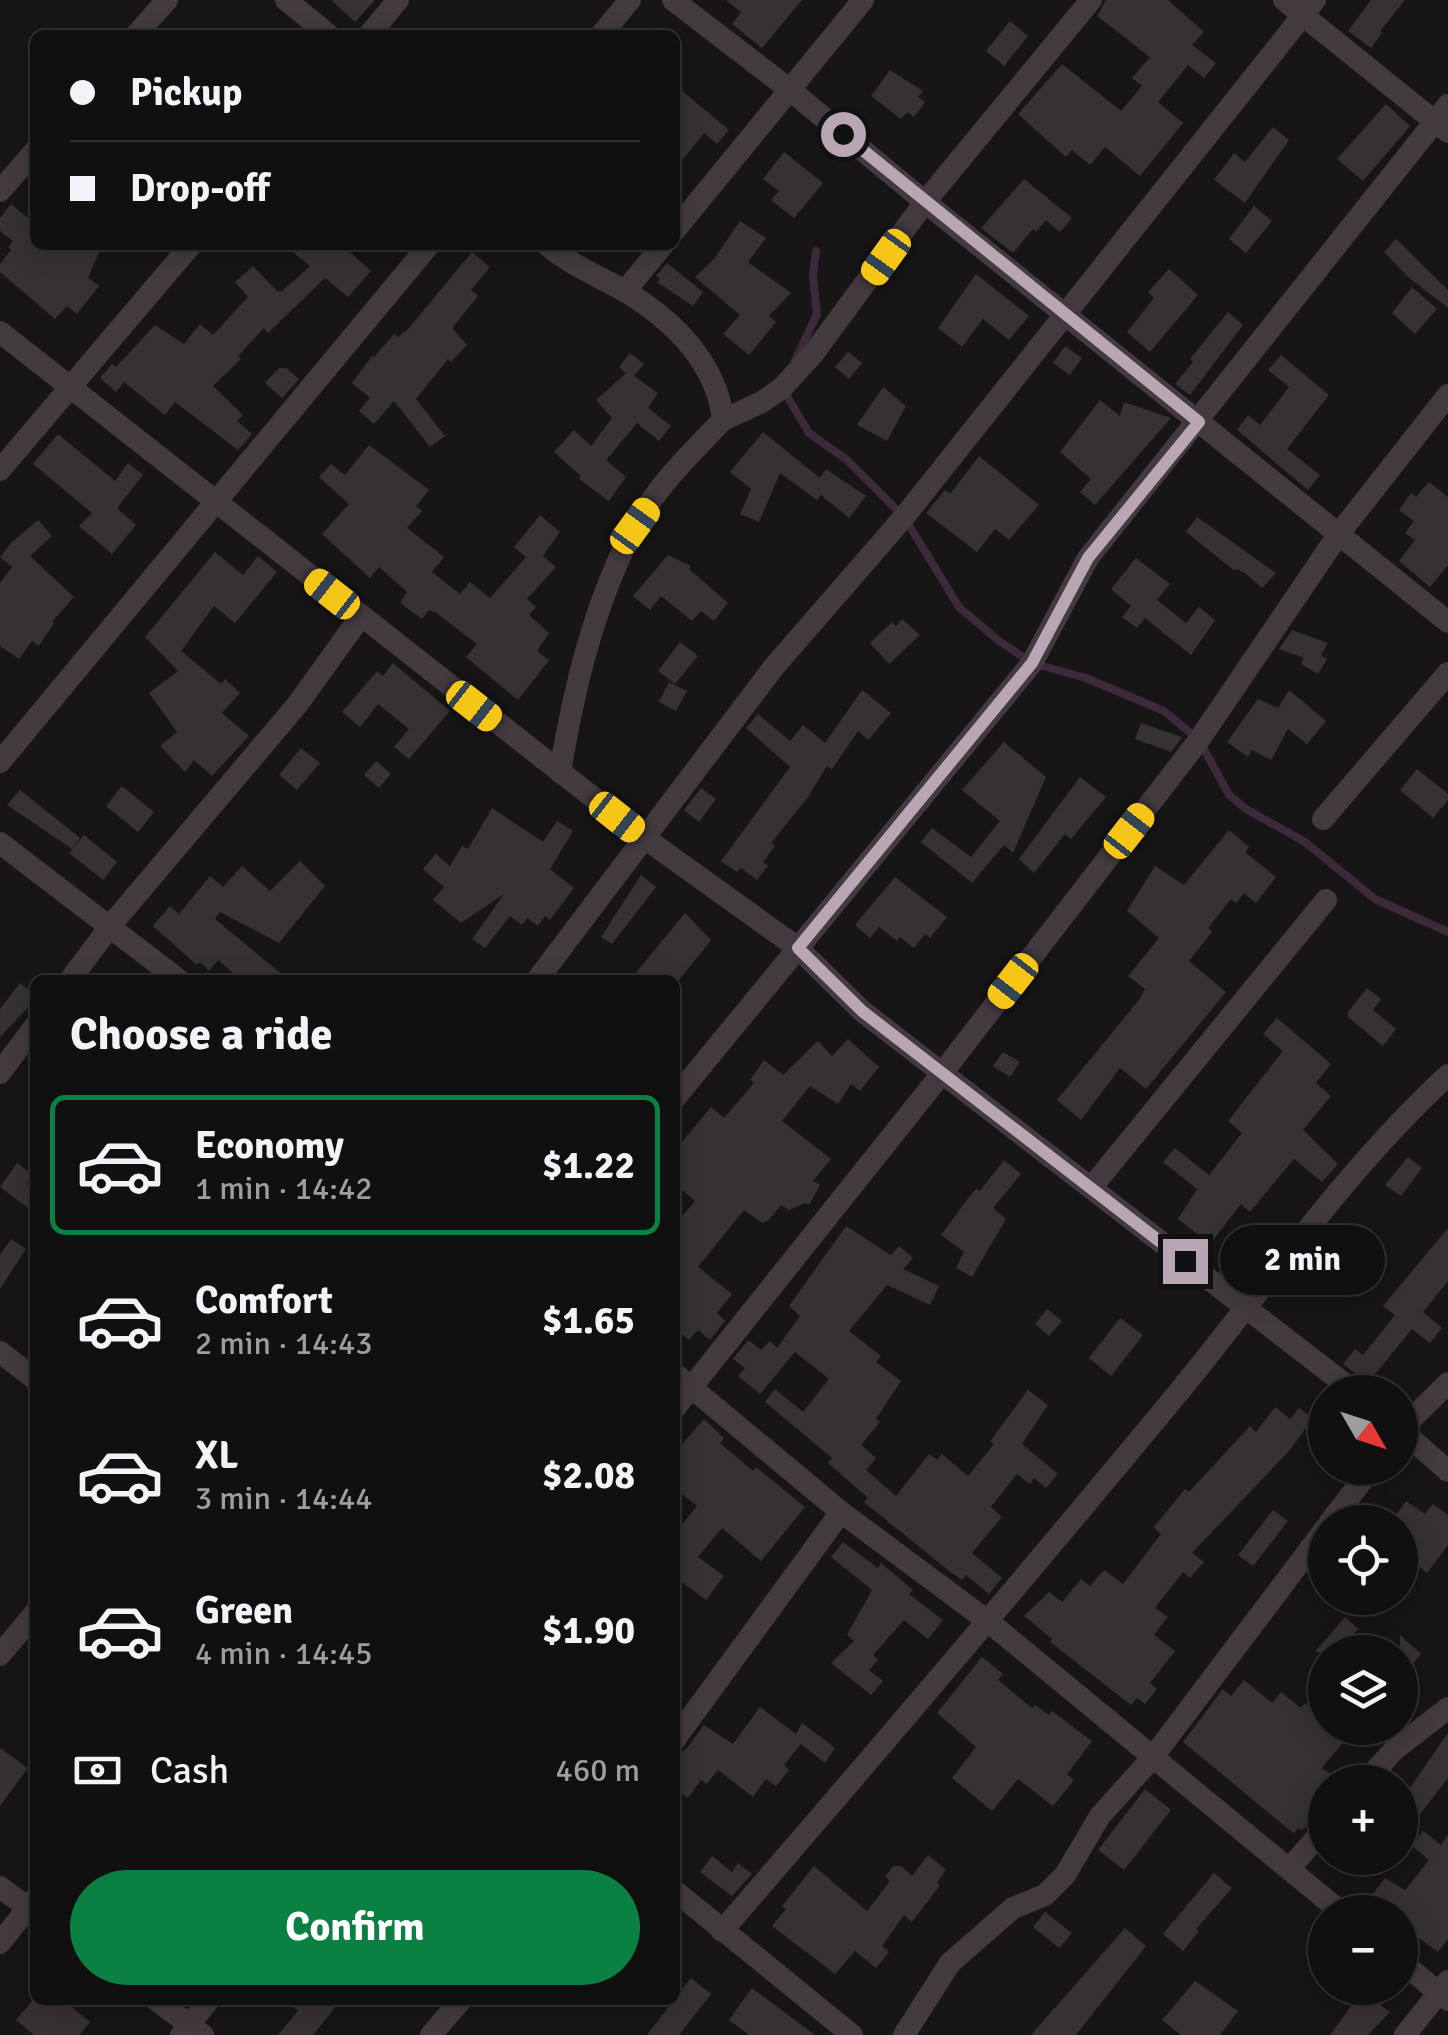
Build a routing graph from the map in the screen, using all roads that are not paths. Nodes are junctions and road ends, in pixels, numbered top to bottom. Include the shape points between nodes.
1 (167, 0) edge
2 (286, 0) edge
3 (398, 0) edge
4 (630, 0) edge
5 (673, 0) edge
6 (862, 0) edge
7 (1091, 0) edge
8 (1284, 0) edge
9 (1309, 8) edge
10 (140, 30) edge
11 (323, 30) edge
12 (373, 30) edge
13 (605, 30) edge
14 (789, 89) junction
15 (1444, 119) edge
16 (30, 157) edge
17 (0, 192) edge
18 (924, 202) junction
19 (680, 224) edge
20 (186, 250) edge
21 (425, 250) edge
22 (554, 250) edge
23 (659, 250) edge
24 (625, 292) junction
25 (1064, 313) junction
26 (0, 332) edge
27 (69, 388) junction
28 (1448, 395) edge
29 (722, 420) junction
30 (1199, 422) junction
31 (0, 470) edge
32 (216, 504) junction
33 (1338, 535) junction
34 (361, 616) junction
35 (1448, 622) edge
36 (1448, 673) edge
37 (0, 762) edge
38 (560, 772) junction
39 (1324, 820) dead end
40 (646, 839) junction
41 (0, 842) edge
42 (1326, 900) dead end
43 (111, 925) junction
44 (798, 948) junction
45 (74, 975) edge
46 (173, 975) edge
47 (540, 975) edge
48 (30, 1033) edge
49 (943, 1072) junction
50 (0, 1073) edge
51 (1448, 1076) edge
52 (680, 1092) edge
53 (1092, 1188) junction
54 (1247, 1310) junction
55 (0, 1352) edge
56 (30, 1375) edge
57 (1333, 1375) edge
58 (683, 1380) edge
59 (1448, 1383) edge
60 (1418, 1412) edge
61 (1418, 1445) edge
62 (1448, 1471) edge
63 (1359, 1485) edge
64 (1343, 1505) edge
65 (841, 1512) junction
66 (1308, 1551) edge
67 (30, 1619) edge
68 (989, 1622) junction
69 (0, 1655) edge
70 (1448, 1708) edge
71 (680, 1731) edge
72 (1152, 1757) junction
73 (1381, 1765) edge
74 (1308, 1848) edge
75 (1289, 1870) junction
76 (0, 1887) edge
77 (680, 1895) edge
78 (1320, 1895) edge
79 (30, 1905) edge
80 (30, 1910) edge
81 (722, 1931) junction
82 (0, 1943) edge
83 (1418, 1974) edge
84 (1445, 1991) edge
85 (162, 2005) edge
86 (206, 2005) edge
87 (457, 2005) edge
88 (191, 2031) edge
89 (430, 2035) edge
90 (851, 2035) edge
91 (904, 2035) edge
92 (1404, 2035) edge

1 - 10 street
2 - 11 street
3 - 12 street
4 - 13 street
5 - 14 street
6 - 14 street
7 - 18 street
8 - 9 street
9 - 15 street
9 - 25 street
14 - 18 street
14 - 19 street
15 - 30 street
16 - 17 street
18 - 25 street
18 - 29 street via 782,388
20 - 27 street
21 - 32 street
22 - 24 street
23 - 24 street
24 - 29 street via 688,342 715,382
25 - 30 street
25 - 40 street via 904,517 773,668
26 - 27 street
27 - 31 street
27 - 32 street
28 - 33 street
29 - 38 street via 635,526 585,653
30 - 33 street
30 - 44 street via 1088,558 1032,663
32 - 34 street
32 - 37 street
33 - 35 street
33 - 49 street via 1199,740
34 - 38 street
34 - 43 street via 297,705
36 - 39 street
38 - 40 street
40 - 44 street
40 - 47 street
41 - 43 street
42 - 53 street
43 - 45 street
43 - 46 street
44 - 49 street via 862,1011
44 - 52 street
48 - 50 street
49 - 53 street
49 - 58 street
51 - 54 street via 1374,1148
53 - 54 street
54 - 57 street
54 - 68 street
55 - 56 street
58 - 65 street
59 - 60 street
61 - 62 street
63 - 64 street
65 - 68 street
65 - 71 street
66 - 72 street
67 - 69 street
68 - 72 street
68 - 81 street
70 - 73 street
72 - 75 street
72 - 91 street via 1100,1816 1065,1875 1045,1894 1013,1908 950,1964
74 - 75 street
75 - 78 street
76 - 79 street
77 - 81 street
80 - 82 street
81 - 90 street
83 - 84 street
84 - 92 street
85 - 88 street
86 - 88 street
87 - 89 street

